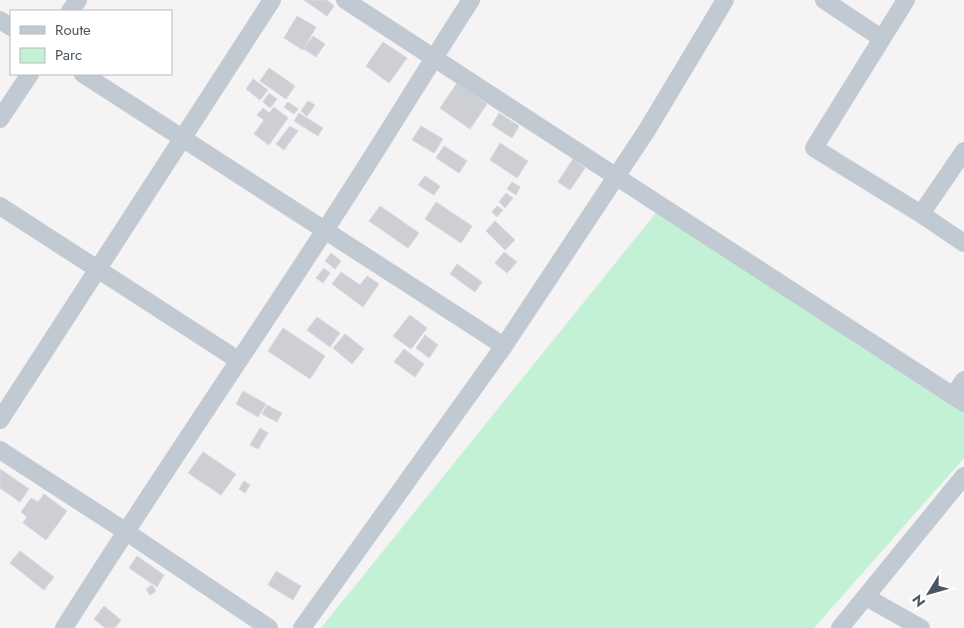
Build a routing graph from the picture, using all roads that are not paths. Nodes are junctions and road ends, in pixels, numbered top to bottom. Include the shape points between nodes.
1 (272, 0) edge
2 (346, 0) edge
3 (471, 0) edge
4 (725, 0) edge
5 (824, 0) edge
6 (906, 0) edge
7 (882, 38) junction
8 (434, 57) junction
9 (29, 75) edge
10 (85, 75) edge
11 (0, 119) edge
12 (183, 138) junction
13 (964, 151) edge
14 (616, 176) junction
15 (0, 206) edge
16 (921, 214) junction
17 (325, 231) junction
18 (964, 243) edge
19 (97, 269) junction
20 (504, 346) junction
21 (238, 360) junction
22 (964, 380) edge
23 (959, 399) edge
24 (0, 420) edge
25 (0, 450) edge
26 (964, 476) edge
27 (125, 531) junction
28 (866, 597) junction
29 (64, 628) edge
30 (268, 628) edge
31 (302, 628) edge
32 (840, 628) edge
33 (921, 628) edge

1 - 12 street
2 - 8 street
3 - 8 street
4 - 14 street
5 - 7 street
6 - 7 street
7 - 16 street via 814,148
8 - 14 street
8 - 17 street
9 - 11 street
10 - 12 street
12 - 17 street
12 - 19 street
13 - 16 street
14 - 20 street
14 - 23 street
15 - 19 street
16 - 18 street
17 - 20 street
17 - 21 street
19 - 21 street
19 - 24 street
20 - 31 street
21 - 27 street
22 - 23 street
25 - 27 street
26 - 28 street
27 - 29 street
27 - 30 street
28 - 32 street
28 - 33 street

